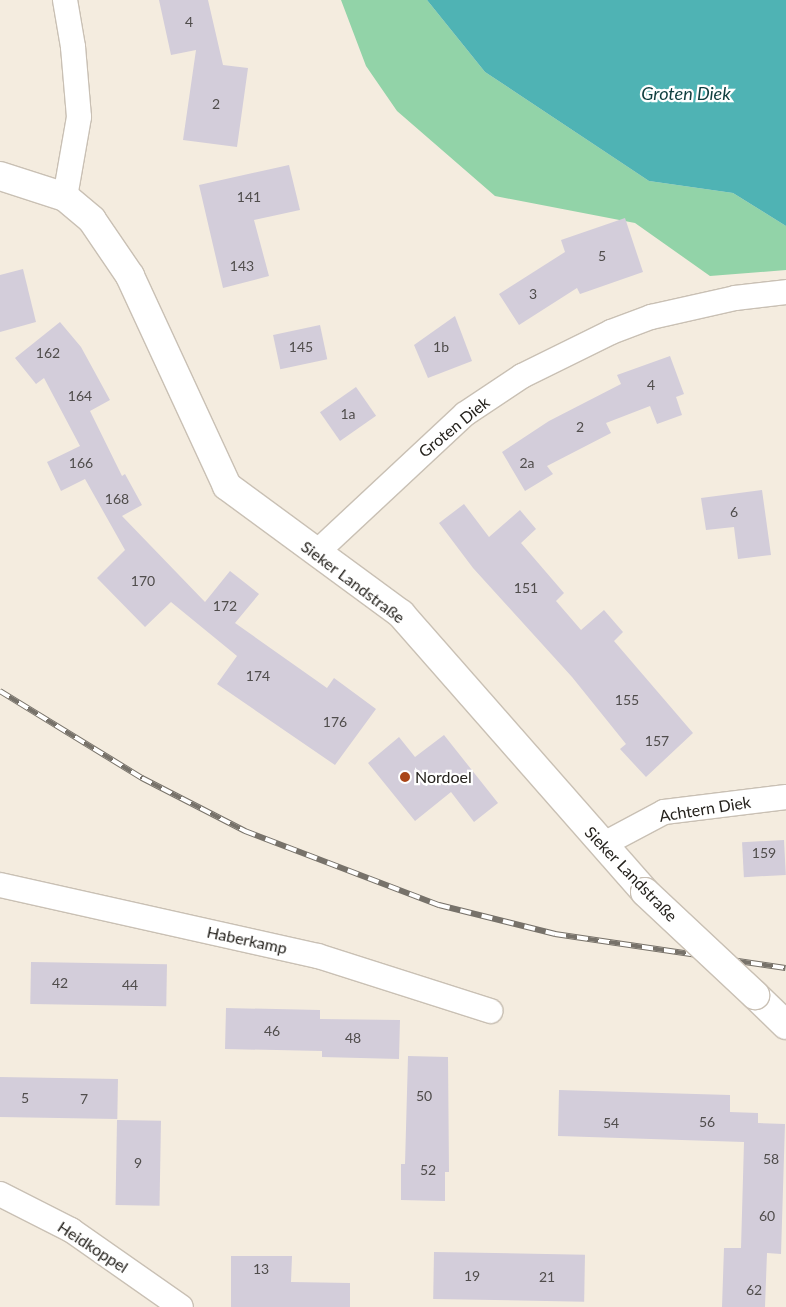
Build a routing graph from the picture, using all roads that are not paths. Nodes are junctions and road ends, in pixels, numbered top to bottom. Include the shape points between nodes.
1 (64, 0) edge
2 (0, 176) edge
3 (64, 197) junction
4 (786, 292) edge
5 (317, 552) junction
6 (786, 797) edge
7 (602, 844) junction
8 (0, 885) edge
9 (490, 1011) dead end
10 (786, 1025) edge
11 (0, 1194) edge
12 (181, 1307) edge

1 - 3 street via 73,47 79,117
2 - 3 street, Sieker Landstraße
3 - 5 street, Sieker Landstraße via 92,220 130,276 227,486 289,535
4 - 5 street, Groten Diek via 735,298 651,317 611,332 522,376 465,414
5 - 7 street, Sieker Landstraße via 401,614
6 - 7 street, Achtern Diek via 664,812
7 - 10 street, Sieker Landstraße, bridge via 646,892
8 - 9 street, Haberkamp via 318,956
11 - 12 street, Heidkoppel via 71,1230

